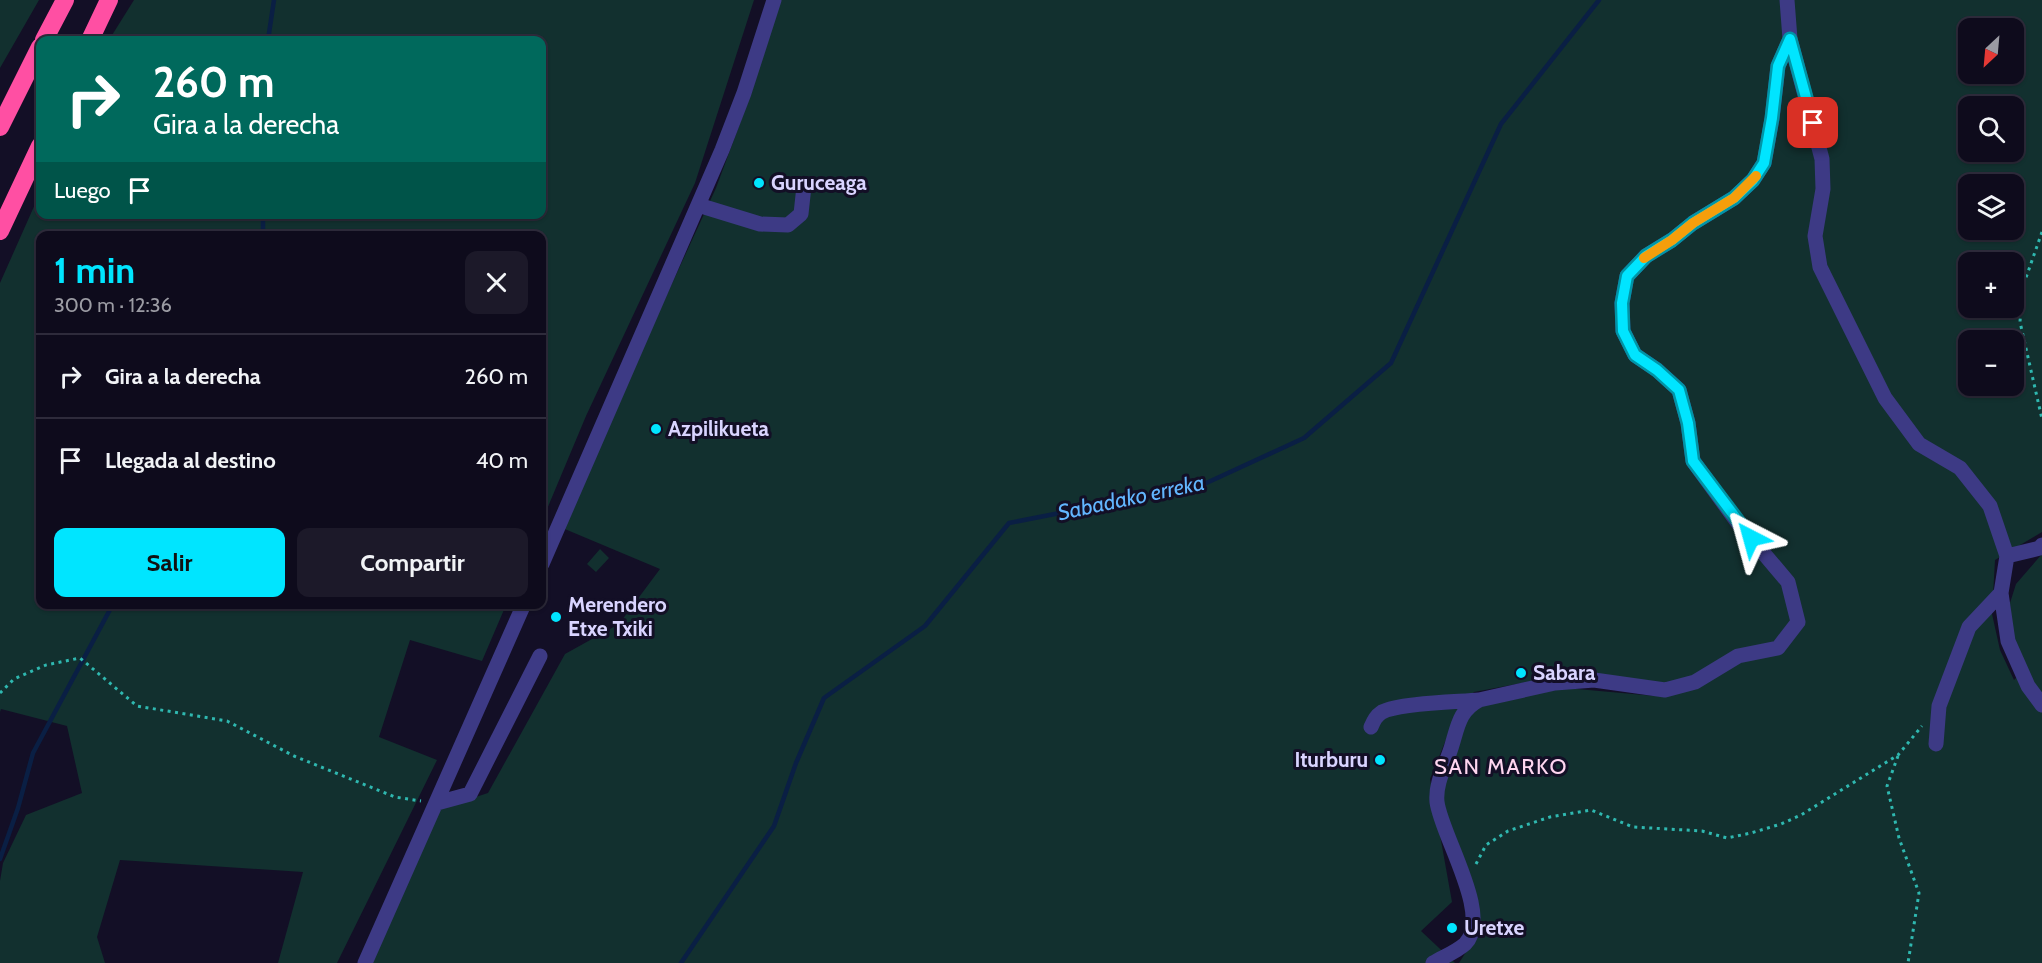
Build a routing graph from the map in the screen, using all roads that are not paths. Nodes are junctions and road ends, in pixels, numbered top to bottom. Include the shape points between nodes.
1 (64, 0) edge
2 (109, 0) edge
3 (774, 0) edge
4 (1786, 0) edge
5 (46, 36) edge
6 (92, 36) edge
7 (1790, 39) junction
8 (36, 54) edge
9 (0, 127) edge
10 (36, 154) edge
11 (804, 186) dead end
12 (698, 205) junction
13 (0, 231) edge
14 (2042, 545) edge
15 (546, 555) edge
16 (2007, 556) junction
17 (2001, 593) junction
18 (522, 609) edge
19 (540, 656) dead end
20 (1479, 700) junction
21 (2042, 705) edge
22 (1371, 727) dead end
23 (1936, 744) dead end
24 (437, 803) junction
25 (365, 963) edge
26 (1433, 963) edge

1 - 5 highway
2 - 6 highway
3 - 12 street via 744,93
4 - 7 street
7 - 16 street via 1822,159 1823,189 1815,236 1820,267 1885,398 1919,444 1960,468 1990,506
7 - 20 street via 1778,66 1764,163 1734,198 1646,256 1627,276 1622,303 1623,331 1635,355 1679,390 1693,461 1738,524 1788,582 1798,622 1778,648 1738,656 1695,681 1665,690 1594,680 1556,683
8 - 9 highway
10 - 13 highway
11 - 12 street via 801,214 788,225 760,224
12 - 15 street
14 - 16 street
16 - 17 street
17 - 21 street via 2008,641 2028,686
17 - 23 street via 1969,627 1939,706
18 - 24 street
19 - 24 street via 470,794
20 - 22 street via 1383,712 1374,718
20 - 26 street via 1460,716 1437,789 1437,804 1466,884 1474,925 1466,944
24 - 25 street

